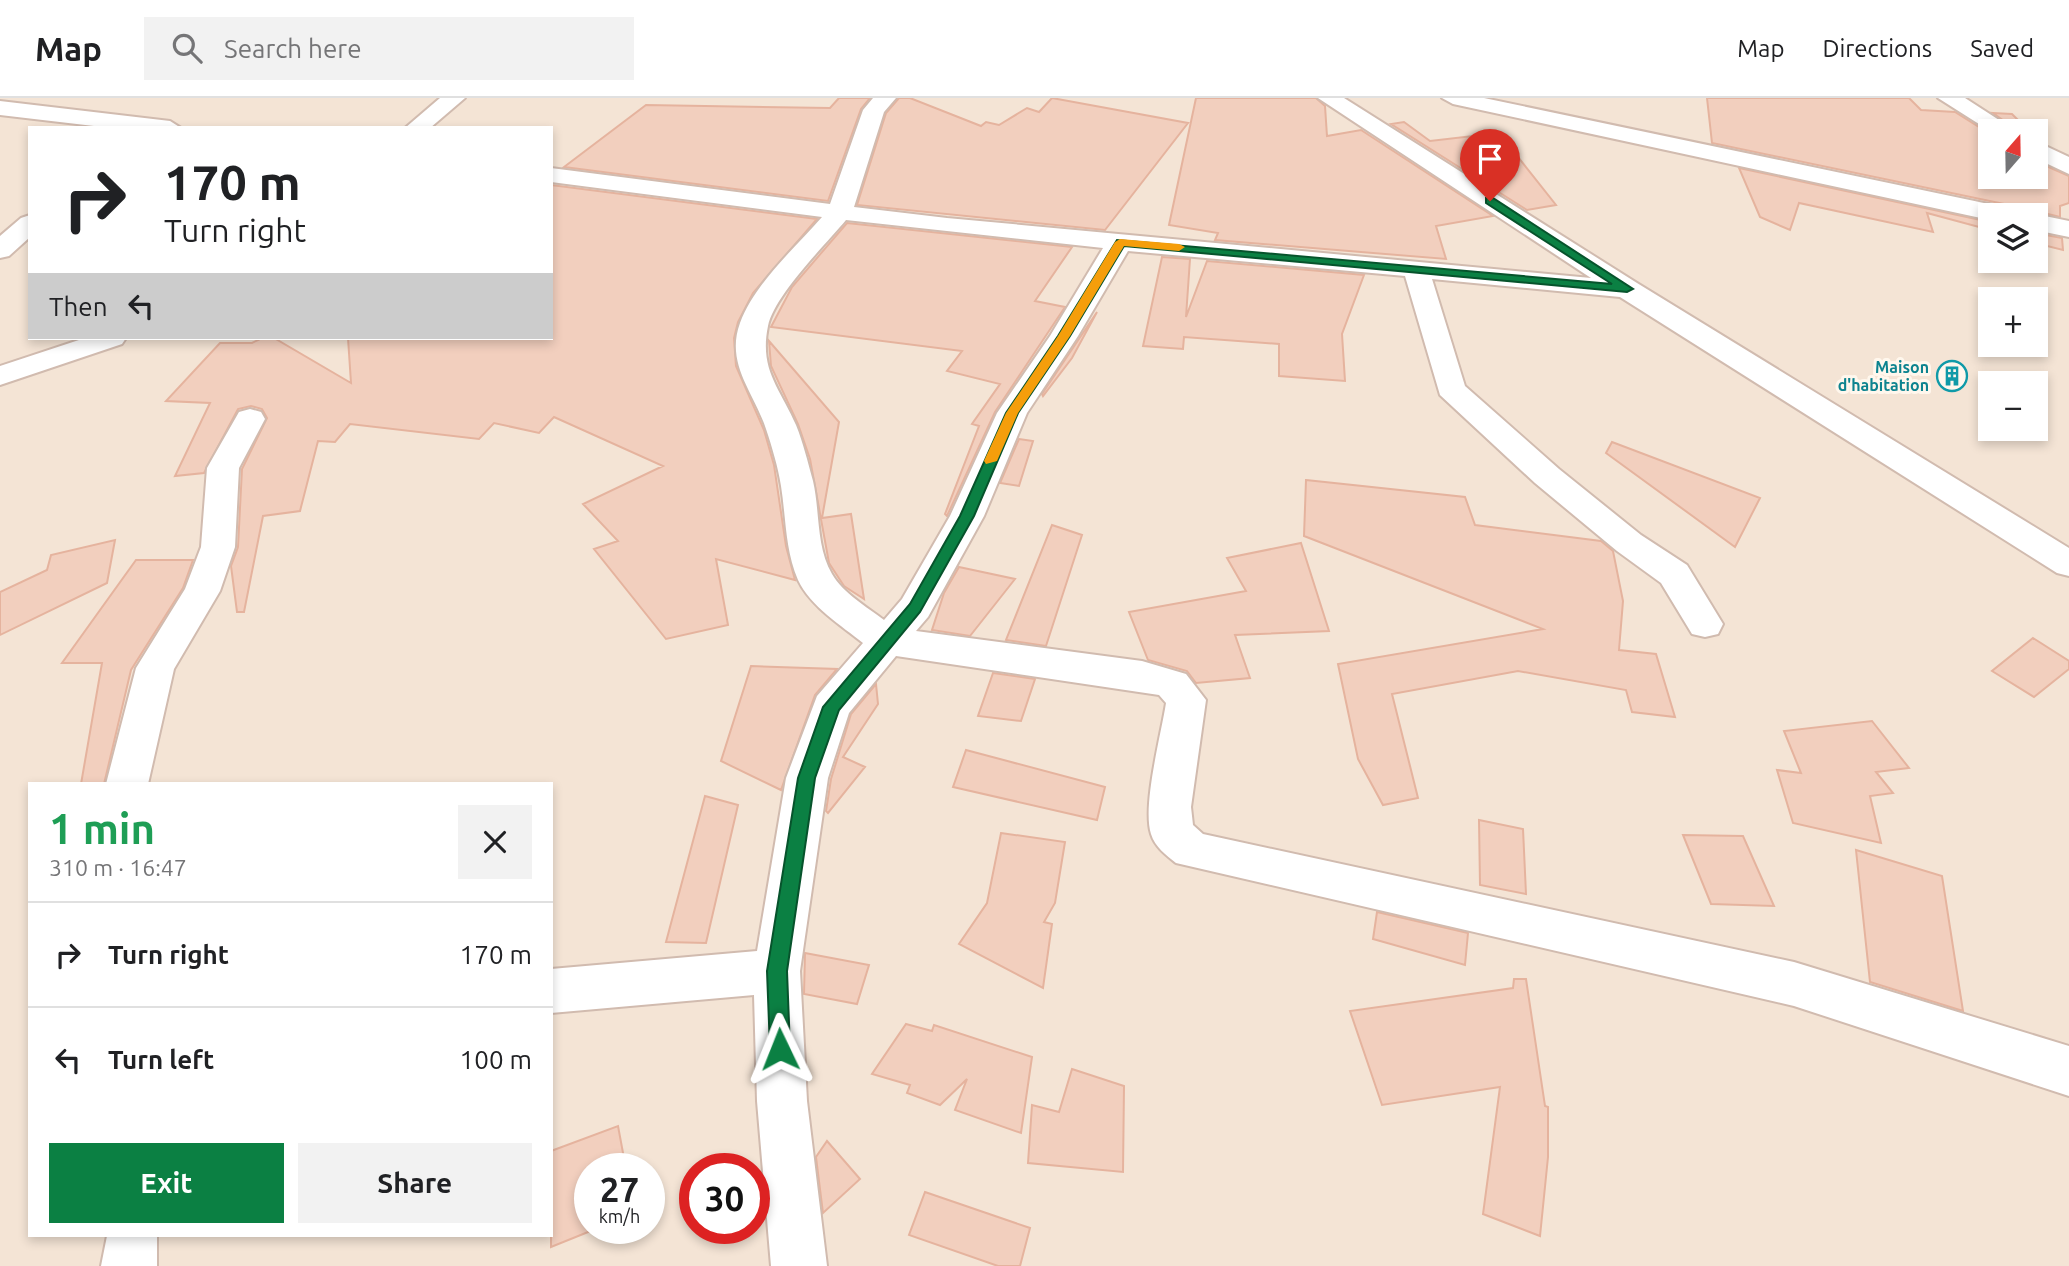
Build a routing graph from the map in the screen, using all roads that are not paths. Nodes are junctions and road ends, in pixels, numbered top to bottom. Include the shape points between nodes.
1 (20, 98) edge
2 (454, 98) edge
3 (885, 98) edge
4 (1329, 98) edge
5 (1453, 98) edge
6 (1949, 98) edge
7 (0, 107) edge
8 (1985, 119) edge
9 (137, 126) edge
10 (419, 126) edge
11 (2048, 155) edge
12 (2069, 167) edge
13 (553, 175) edge
14 (1978, 210) edge
15 (840, 212) junction
16 (28, 225) edge
17 (2048, 225) edge
18 (2069, 229) edge
19 (1120, 242) junction
20 (0, 250) edge
21 (1416, 269) junction
22 (1627, 289) junction
23 (106, 340) edge
24 (0, 376) edge
25 (250, 419) dead end
26 (2069, 564) edge
27 (1705, 624) dead end
28 (886, 641) junction
29 (127, 782) edge
30 (777, 971) junction
31 (553, 991) edge
32 (2069, 1071) edge
33 (799, 1266) edge

1 - 7 street
2 - 10 street
3 - 15 street via 874,110
4 - 22 street
5 - 14 street
6 - 8 street
7 - 9 street
11 - 12 street
13 - 15 street
15 - 19 street
15 - 28 street via 776,286 754,323 750,350 753,372 780,426 797,483 804,540 816,580
16 - 20 street
17 - 18 street
19 - 21 street
19 - 28 street via 1012,413 967,516 915,608
21 - 22 street
21 - 27 street via 1451,389 1547,476 1674,574
22 - 26 street
23 - 24 street
25 - 29 street via 223,468 218,547 202,591 155,668
28 - 30 street via 831,707 807,778
28 - 32 street via 1172,684 1186,700 1170,807 1172,833 1191,850 1794,984
30 - 31 street
30 - 33 street via 782,1101

